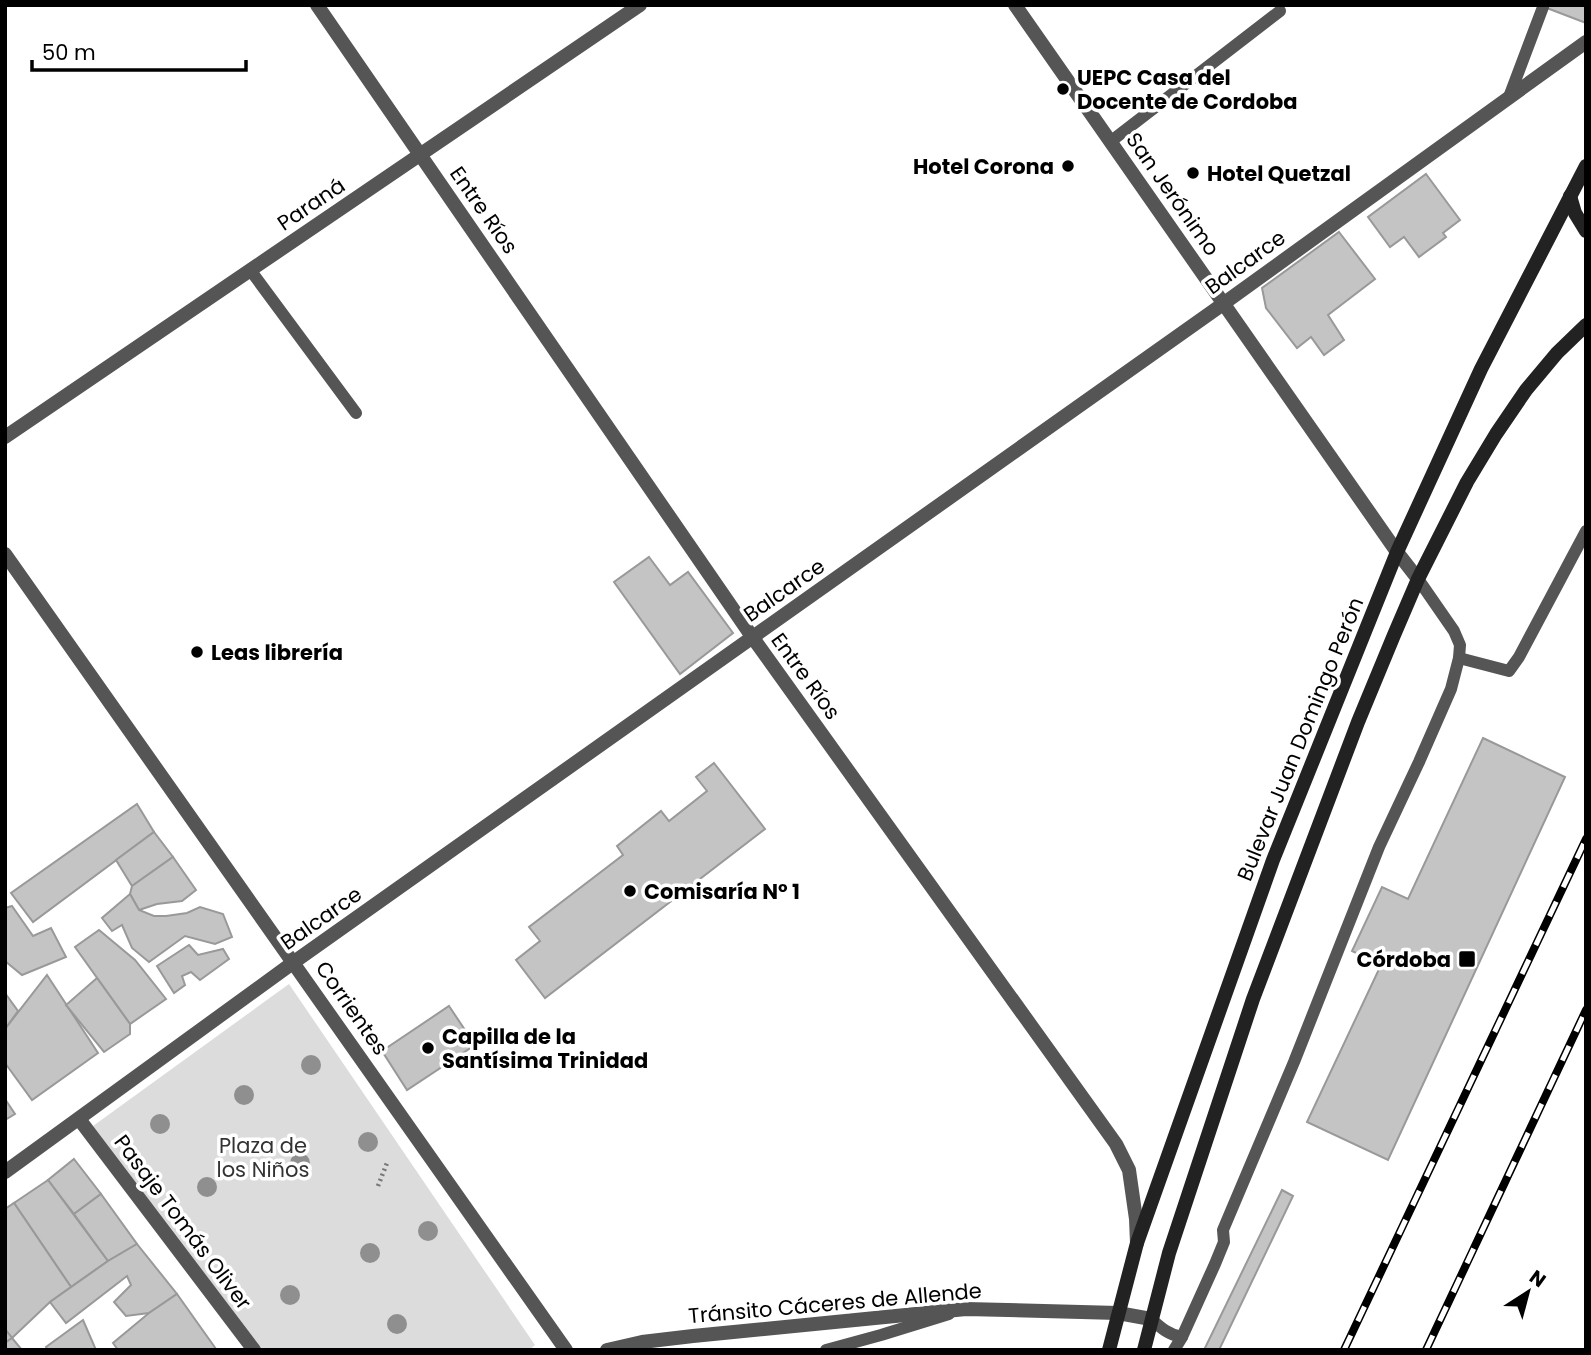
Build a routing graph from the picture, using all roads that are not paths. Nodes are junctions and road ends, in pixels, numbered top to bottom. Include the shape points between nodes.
1 (317, 5) edge
2 (640, 5) edge
3 (1014, 5) edge
4 (1543, 7) edge
5 (1280, 11) dead end
6 (1586, 42) edge
7 (1509, 97) junction
8 (1110, 142) junction
9 (421, 156) junction
10 (1586, 166) edge
11 (1570, 196) junction
12 (1586, 231) edge
13 (251, 271) junction
14 (1224, 303) junction
15 (1586, 325) edge
16 (356, 413) dead end
17 (5, 437) edge
18 (1586, 531) edge
19 (1397, 552) junction
20 (5, 554) edge
21 (1418, 579) junction
22 (753, 638) junction
23 (1459, 658) junction
24 (294, 962) junction
25 (79, 1119) junction
26 (5, 1172) edge
27 (1137, 1243) junction
28 (966, 1309) junction
29 (1118, 1312) junction
30 (1151, 1320) junction
31 (1182, 1337) junction
32 (254, 1350) edge
33 (566, 1350) edge
34 (607, 1350) edge
35 (826, 1350) edge
36 (1109, 1350) edge
37 (1144, 1350) edge
38 (1174, 1350) edge

1 - 9 street, Entre Ríos
2 - 9 street, Paraná
3 - 8 street, San Jerónimo
4 - 7 lane
5 - 8 lane
6 - 7 street, Balcarce
7 - 14 street, Balcarce
8 - 14 street, San Jerónimo
9 - 13 street, Paraná
9 - 22 street, Entre Ríos
10 - 11 main road, Bulevar Juan Domingo Perón
11 - 12 main road
11 - 19 main road, Bulevar Juan Domingo Perón via 1481,369
13 - 16 lane
13 - 17 street, Paraná
14 - 19 street, San Jerónimo
14 - 22 street, Balcarce
15 - 21 main road via 1557,353 1496,434
18 - 23 lane via 1520,657 1508,671
19 - 21 street, San Jerónimo
19 - 27 main road, Bulevar Juan Domingo Perón via 1273,860
20 - 24 street, Corrientes
21 - 23 lane via 1454,631
21 - 30 main road via 1358,722 1253,999
22 - 24 street, Balcarce
22 - 27 street, Entre Ríos via 1116,1144 1129,1170
23 - 31 lane via 1451,689 1379,847 1223,1230 1215,1265
24 - 25 street, Balcarce
24 - 33 street, Corrientes
25 - 26 street, Balcarce
25 - 32 street, Pasaje Tomás Oliver
27 - 29 main road, Bulevar Juan Domingo Perón
28 - 29 street, Tránsito Cáceres de Allende
28 - 34 street, Tránsito Cáceres de Allende via 693,1336
28 - 35 lane
29 - 30 street, Tránsito Cáceres de Allende
29 - 36 main road, Bulevar Juan Domingo Perón
30 - 31 lane
30 - 37 main road
31 - 38 lane

